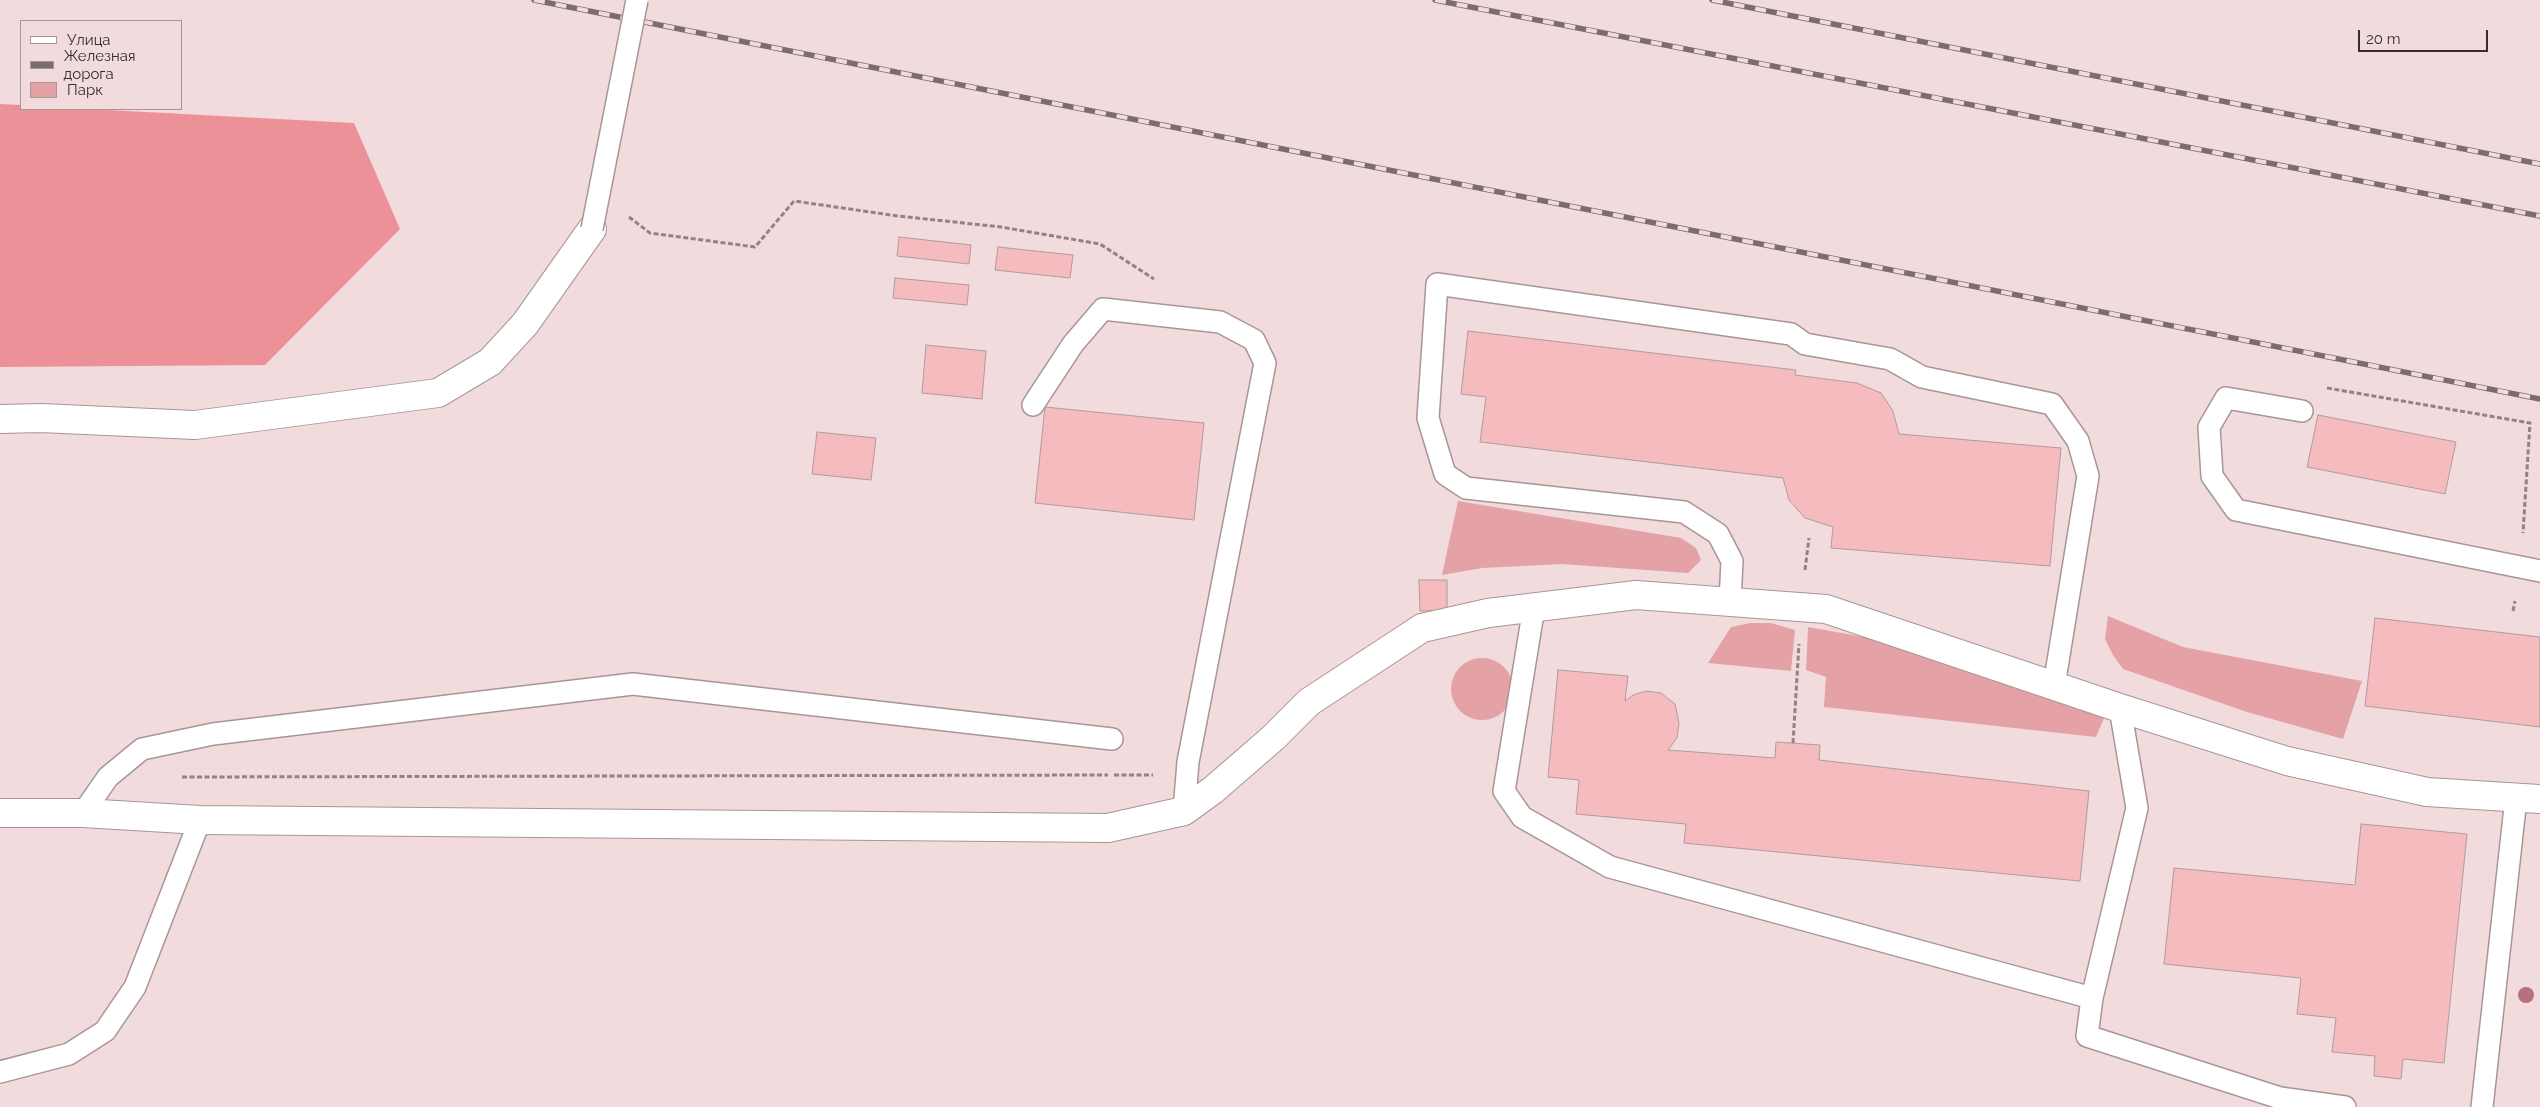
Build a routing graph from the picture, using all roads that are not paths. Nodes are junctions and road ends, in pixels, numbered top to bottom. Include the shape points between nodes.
1 (637, 0) edge
2 (592, 229) joint
3 (1033, 405) dead end
4 (2302, 411) dead end
5 (0, 419) edge
6 (2530, 569) edge
7 (1730, 602) junction
8 (1534, 607) junction
9 (2054, 686) junction
10 (2120, 708) junction
11 (1112, 739) dead end
12 (2528, 799) edge
13 (1184, 811) junction
14 (0, 813) edge
15 (83, 813) junction
16 (200, 820) junction
17 (2092, 998) junction
18 (0, 1072) edge
19 (2345, 1107) edge
20 (2482, 1107) edge

1 - 2 lane, bridge
2 - 5 street via 525,324 490,362 438,393 195,425
3 - 13 lane via 1073,344 1104,309 1220,322 1254,340 1265,363 1188,762
4 - 6 lane via 2226,398 2209,428 2212,476 2236,510
7 - 8 street via 1636,595
7 - 9 street via 1826,609
7 - 9 lane via 1732,561 1718,534 1684,512 1466,488 1445,474 1428,418 1437,284 1791,334 1805,344 1890,359 1922,377 2052,404 2078,441 2088,476
8 - 13 street via 1488,613 1422,628 1309,702 1274,738
8 - 17 lane via 1504,791 1522,817 1610,867
9 - 10 street
10 - 12 street via 2296,763 2427,792
10 - 17 lane via 2137,808
11 - 15 lane via 633,684 213,734 142,750 108,777
12 - 20 lane
13 - 16 street via 1108,828
14 - 15 street
15 - 16 street
16 - 18 lane via 134,987 104,1030 70,1054
17 - 19 lane via 2087,1036 2280,1098

